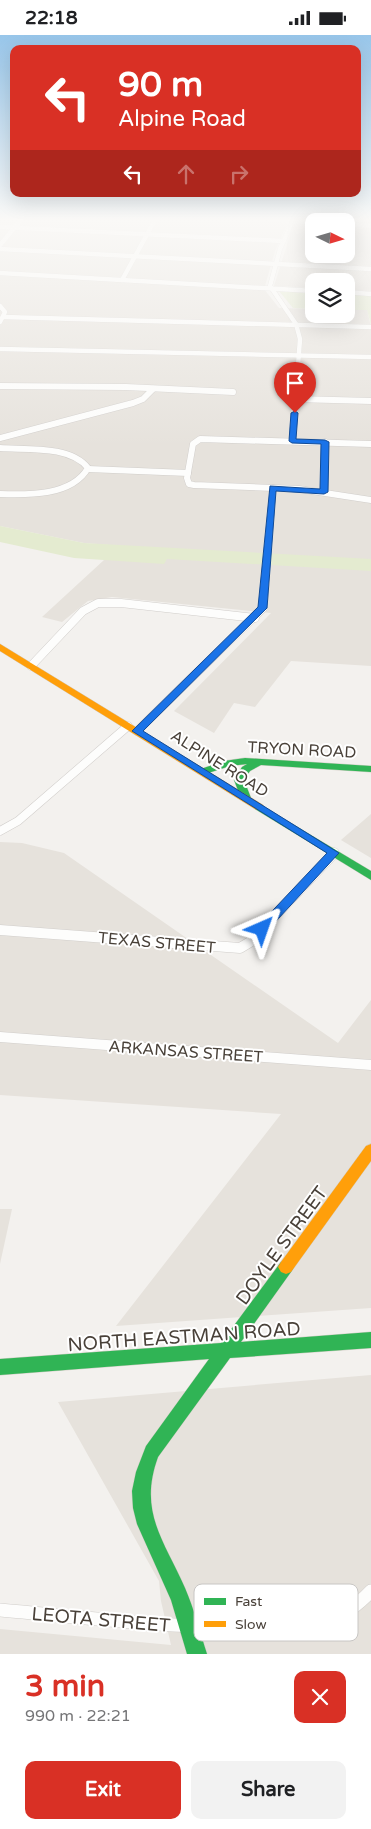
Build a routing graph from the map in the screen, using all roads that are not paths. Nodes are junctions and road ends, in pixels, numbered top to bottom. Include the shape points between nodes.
1 (276, 296) edge
2 (0, 306) edge
3 (3, 317) junction
4 (0, 322) edge
5 (296, 323) junction
6 (371, 327) edge
7 (0, 349) edge
8 (299, 356) junction
9 (371, 357) edge
10 (0, 386) edge
11 (153, 389) junction
12 (233, 392) dead end
13 (296, 399) junction
14 (371, 401) edge
15 (0, 438) edge
16 (292, 441) junction
17 (325, 442) junction
18 (371, 444) edge
19 (0, 448) edge
20 (88, 469) junction
21 (188, 473) junction
22 (272, 488) junction
23 (324, 492) junction
24 (0, 494) edge
25 (371, 500) edge
26 (255, 617) junction
27 (0, 647) edge
28 (31, 666) junction
29 (133, 729) junction
30 (261, 762) junction
31 (371, 769) edge
32 (202, 772) junction
33 (247, 799) junction
34 (0, 831) edge
35 (334, 853) junction
36 (371, 876) edge
37 (0, 930) edge
38 (0, 1037) edge
39 (371, 1065) edge
40 (371, 1150) edge
41 (371, 1340) edge
42 (225, 1351) junction
43 (0, 1367) edge
44 (371, 1591) edge
45 (358, 1603) edge
46 (0, 1610) edge
47 (189, 1627) junction
48 (194, 1627) edge
49 (197, 1654) edge

1 - 5 street
2 - 3 street via 5,312
3 - 4 street
3 - 5 street
5 - 6 street
5 - 8 street
7 - 8 street
8 - 9 street
8 - 13 street
10 - 11 street
11 - 12 street via 189,393
11 - 15 street via 133,403
13 - 14 street
13 - 16 street
16 - 17 street
16 - 21 street via 198,440 193,444
17 - 18 street
17 - 23 street
19 - 20 street via 74,456 84,461
20 - 21 street
20 - 24 street via 79,479 58,488
21 - 22 street via 187,482 192,485
22 - 23 street
22 - 26 street via 264,603
23 - 25 street
26 - 28 street via 98,603 82,611
26 - 29 street
27 - 28 main road, ALPINE ROAD
28 - 29 main road, ALPINE ROAD
29 - 32 main road, ALPINE ROAD
29 - 34 street via 18,821
30 - 31 main road, TRYON ROAD
30 - 32 main road, TRYON ROAD via 234,762
30 - 33 main road via 241,774 240,788
32 - 33 main road, ALPINE ROAD
33 - 35 main road, ALPINE ROAD
35 - 36 main road, ALPINE ROAD
35 - 37 street, TEXAS STREET via 250,942 240,948
38 - 39 street, ARKANSAS STREET
40 - 42 main road, DOYLE STREET
41 - 42 main road, NORTH EASTMAN ROAD
42 - 43 main road, NORTH EASTMAN ROAD
42 - 47 main road, DOYLE STREET via 148,1457 139,1483 145,1524 178,1592
44 - 45 street, LEOTA STREET
46 - 47 street, LEOTA STREET
47 - 48 street, LEOTA STREET
47 - 49 main road, DOYLE STREET

